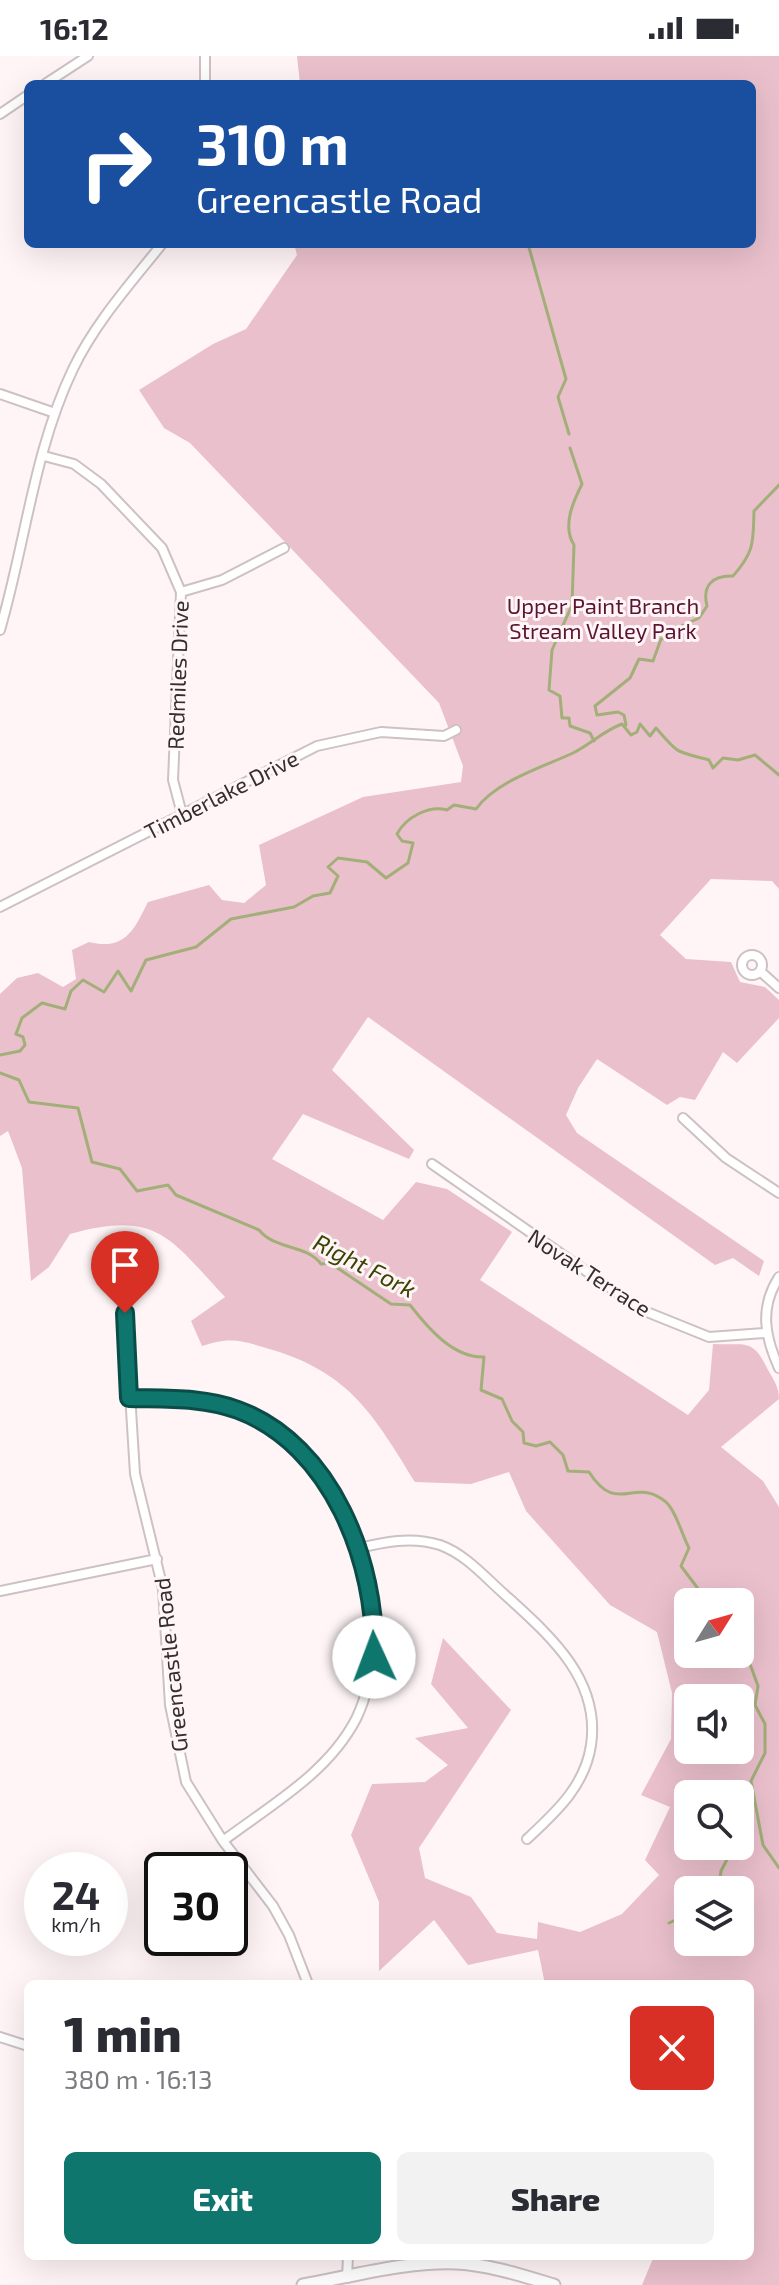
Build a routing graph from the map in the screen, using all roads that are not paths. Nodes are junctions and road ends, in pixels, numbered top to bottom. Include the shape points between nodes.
1 (88, 56) edge
2 (205, 56) edge
3 (51, 80) edge
4 (205, 80) edge
5 (24, 98) edge
6 (0, 114) edge
7 (159, 248) edge
8 (0, 394) edge
9 (55, 413) junction
10 (44, 456) junction
11 (284, 548) dead end
12 (181, 592) junction
13 (0, 630) edge
14 (456, 730) dead end
15 (182, 814) junction
16 (0, 907) edge
17 (760, 971) dead end
18 (779, 988) edge
19 (683, 1118) dead end
20 (432, 1164) dead end
21 (779, 1193) edge
22 (779, 1277) edge
23 (125, 1313) dead end
24 (764, 1333) junction
25 (779, 1368) edge
26 (129, 1398) junction
27 (355, 1549) junction
28 (157, 1559) junction
29 (0, 1591) edge
30 (527, 1839) dead end
31 (223, 1841) junction
32 (306, 1980) edge
33 (0, 2037) edge
34 (24, 2045) edge
35 (348, 2260) edge
36 (347, 2278) junction
37 (303, 2285) edge
38 (554, 2285) edge

1 - 3 street
2 - 4 street
5 - 6 street
7 - 9 street via 95,331
8 - 9 street
9 - 10 street
10 - 12 street, Redmiles Drive via 74,464 101,484 162,548
10 - 13 street
11 - 12 street via 222,580
12 - 15 street, Redmiles Drive via 173,780
14 - 15 street, Timberlake Drive via 444,736 381,732 342,738 294,755
15 - 16 street, Timberlake Drive
17 - 18 street
19 - 21 street via 726,1158
20 - 24 street, Novak Terrace via 642,1310 709,1337
22 - 24 street via 766,1308
23 - 26 street, Greencastle Road
24 - 25 street
26 - 27 street via 200,1399 268,1424 311,1461 345,1517
26 - 28 street, Greencastle Road via 135,1474
27 - 30 street via 405,1539 440,1546 467,1560 565,1653 585,1688 591,1746 564,1804
27 - 31 street via 374,1631 370,1678 357,1716 324,1764
28 - 29 street
28 - 31 street, Greencastle Road via 178,1756 186,1782
31 - 32 street, Greencastle Road via 273,1906
33 - 34 street
35 - 36 street
36 - 37 main road
36 - 38 main road via 458,2263

